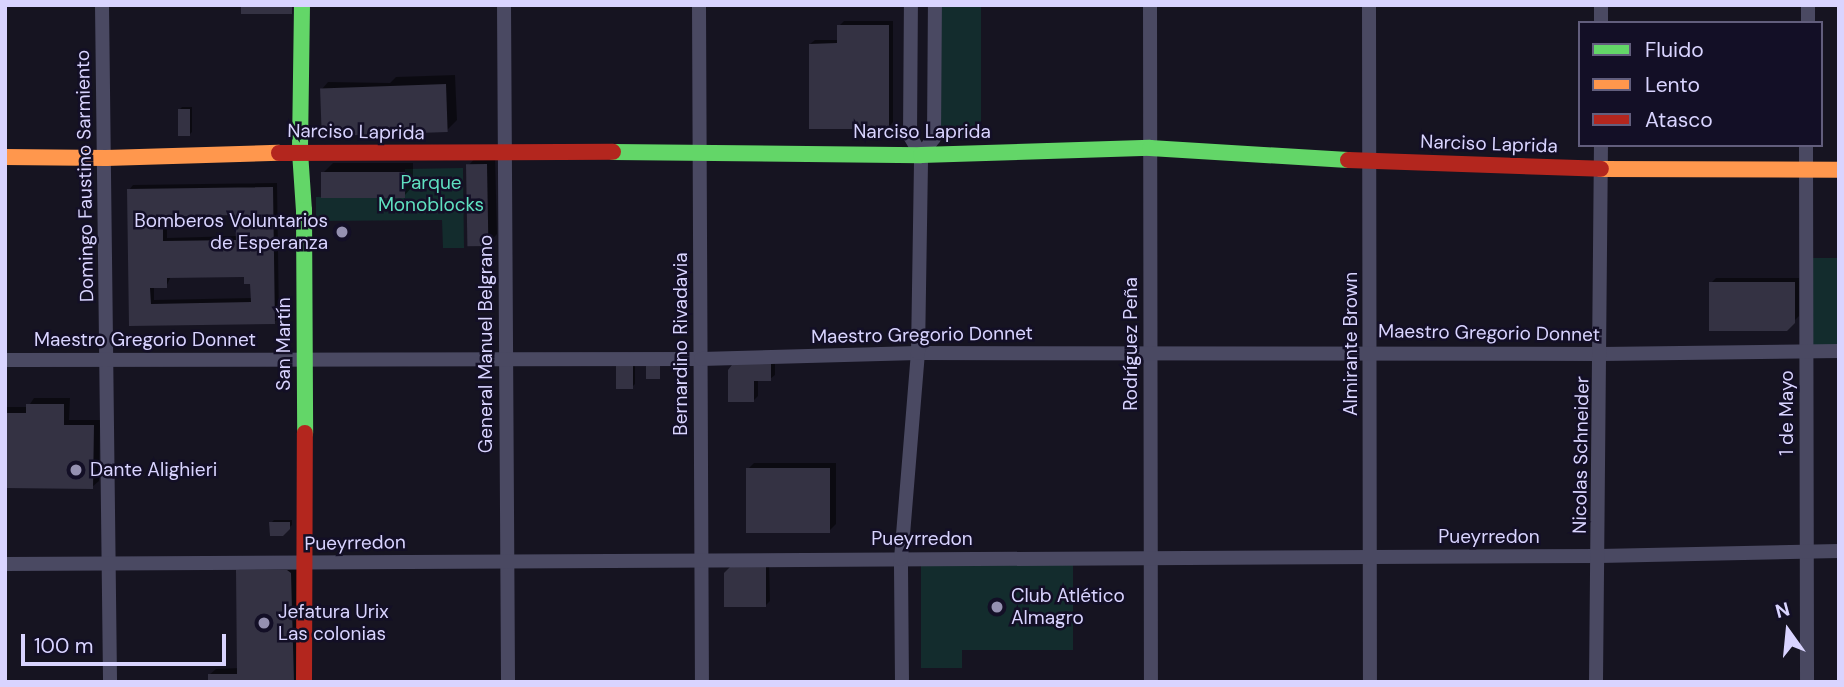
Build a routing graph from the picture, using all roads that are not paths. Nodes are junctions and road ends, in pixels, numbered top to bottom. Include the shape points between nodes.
1 (102, 5) edge
2 (302, 5) edge
3 (504, 5) edge
4 (699, 5) edge
5 (911, 5) edge
6 (935, 5) edge
7 (1150, 5) edge
8 (1369, 5) edge
9 (1601, 147) edge
10 (1806, 147) edge
11 (1150, 148) junction
12 (699, 151) junction
13 (300, 152) junction
14 (504, 153) junction
15 (921, 155) junction
16 (5, 157) edge
17 (106, 158) junction
18 (1370, 161) junction
19 (1601, 169) junction
20 (1806, 170) junction
21 (1839, 170) edge
22 (1807, 350) junction
23 (1839, 351) edge
24 (1150, 352) junction
25 (1371, 352) junction
26 (918, 353) junction
27 (1601, 354) junction
28 (505, 357) junction
29 (305, 359) junction
30 (701, 359) junction
31 (5, 360) edge
32 (107, 360) junction
33 (1839, 551) edge
34 (1806, 552) junction
35 (1599, 556) junction
36 (1370, 557) junction
37 (1150, 558) junction
38 (901, 559) junction
39 (507, 560) junction
40 (701, 560) junction
41 (109, 563) junction
42 (304, 563) junction
43 (5, 564) edge
44 (110, 682) edge
45 (304, 682) edge
46 (508, 682) edge
47 (702, 682) edge
48 (902, 682) edge
49 (1151, 682) edge
50 (1370, 682) edge
51 (1595, 682) edge
52 (1807, 682) edge

1 - 17 street, Domingo Faustino Sarmiento
2 - 13 street, San Martín
3 - 14 street, General Manuel Belgrano
4 - 12 street, Bernardino Rivadavia
5 - 15 street via 910,136
6 - 15 street via 934,138
7 - 11 street, Rodríguez Peña
8 - 18 street, Almirante Brown
9 - 19 street, Nicolas Schneider
10 - 20 street, 1 de Mayo
11 - 15 street, Narciso Laprida
11 - 18 street, Narciso Laprida
11 - 24 street, Rodríguez Peña
12 - 14 street, Narciso Laprida
12 - 15 street, Narciso Laprida
12 - 30 street, Bernardino Rivadavia
13 - 14 street, Narciso Laprida
13 - 17 street, Narciso Laprida
13 - 29 street, San Martín
14 - 28 street, General Manuel Belgrano
15 - 26 street
16 - 17 street, Narciso Laprida
17 - 32 street, Domingo Faustino Sarmiento
18 - 19 street, Narciso Laprida
18 - 25 street, Almirante Brown
19 - 20 street, Narciso Laprida
19 - 27 street, Nicolas Schneider
20 - 21 street, Narciso Laprida
20 - 22 street, 1 de Mayo
22 - 23 street, Maestro Gregorio Donnet
22 - 27 street, Maestro Gregorio Donnet
22 - 34 street, 1 de Mayo
24 - 25 street, Maestro Gregorio Donnet
24 - 26 street, Maestro Gregorio Donnet
24 - 37 street, Rodríguez Peña
25 - 27 street, Maestro Gregorio Donnet
25 - 36 street, Almirante Brown
26 - 30 street, Maestro Gregorio Donnet
26 - 38 street
27 - 35 street, Nicolas Schneider
28 - 29 street, Maestro Gregorio Donnet
28 - 30 street, Maestro Gregorio Donnet
28 - 39 street, General Manuel Belgrano
29 - 32 street, Maestro Gregorio Donnet
29 - 42 street, San Martín
30 - 40 street, Bernardino Rivadavia
31 - 32 street, Maestro Gregorio Donnet
32 - 41 street, Domingo Faustino Sarmiento
33 - 34 street, Pueyrredon
34 - 35 street, Pueyrredon
34 - 52 street, 1 de Mayo
35 - 36 street, Pueyrredon
35 - 51 street, Nicolas Schneider
36 - 37 street, Pueyrredon
36 - 50 street, Almirante Brown
37 - 38 street, Pueyrredon
37 - 49 street, Rodríguez Peña
38 - 40 street, Pueyrredon
38 - 48 street
39 - 40 street, Pueyrredon
39 - 42 street, Pueyrredon
39 - 46 street, General Manuel Belgrano
40 - 47 street, Bernardino Rivadavia
41 - 42 street, Pueyrredon
41 - 43 street, Pueyrredon
41 - 44 street, Domingo Faustino Sarmiento
42 - 45 street, San Martín

